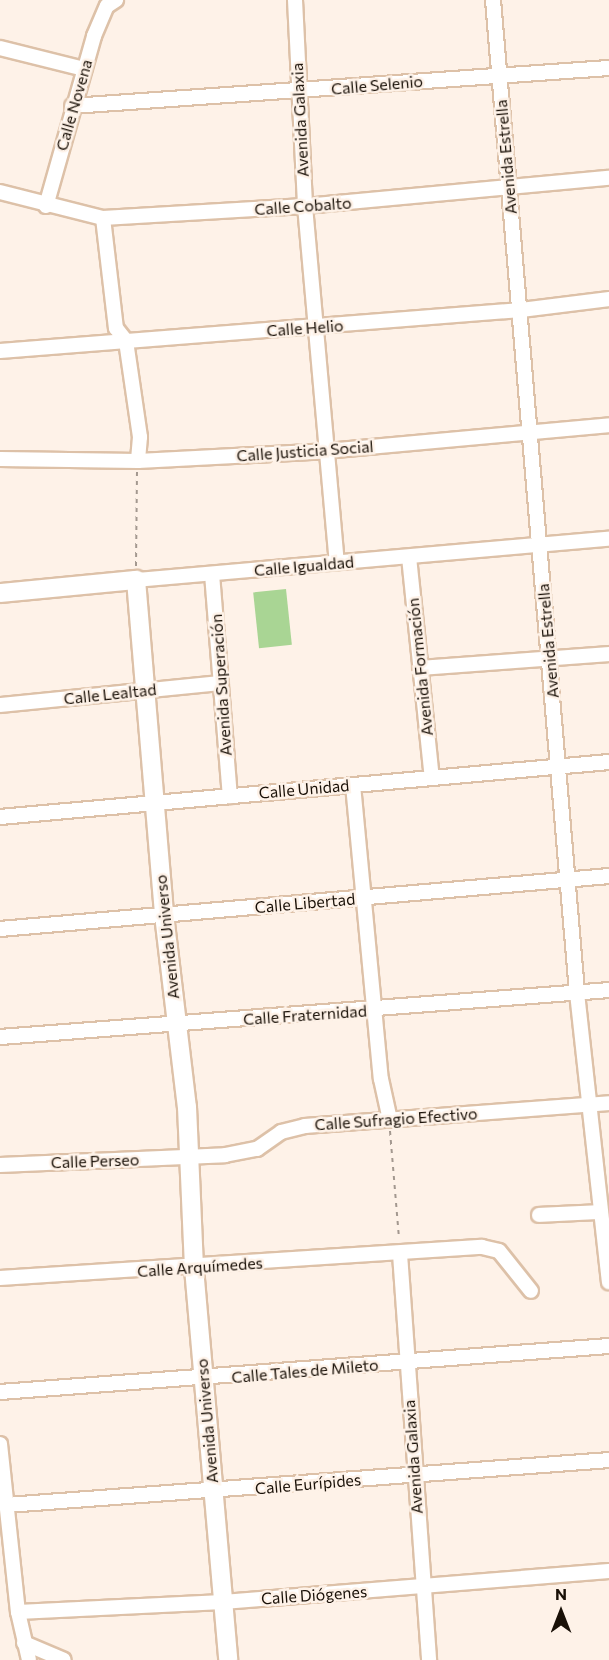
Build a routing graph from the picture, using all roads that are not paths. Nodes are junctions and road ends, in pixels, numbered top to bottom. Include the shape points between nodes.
1 (295, 0) edge
2 (493, 0) edge
3 (111, 3) edge
4 (0, 48) edge
5 (609, 68) edge
6 (84, 69) junction
7 (499, 75) junction
8 (298, 92) junction
9 (72, 106) junction
10 (609, 178) edge
11 (509, 188) junction
12 (0, 192) edge
13 (46, 206) junction
14 (305, 206) junction
15 (102, 218) junction
16 (609, 299) edge
17 (521, 310) junction
18 (316, 327) junction
19 (126, 341) junction
20 (0, 351) edge
21 (609, 425) edge
22 (530, 432) junction
23 (326, 451) junction
24 (0, 459) edge
25 (138, 460) junction
26 (609, 539) edge
27 (539, 545) junction
28 (409, 557) junction
29 (337, 563) junction
30 (213, 574) junction
31 (136, 580) junction
32 (0, 593) edge
33 (609, 654) edge
34 (549, 657) junction
35 (420, 668) junction
36 (221, 683) junction
37 (145, 690) junction
38 (0, 705) edge
39 (609, 762) edge
40 (560, 766) junction
41 (432, 778) junction
42 (353, 785) junction
43 (230, 796) junction
44 (154, 803) junction
45 (0, 817) edge
46 (609, 876) edge
47 (568, 879) junction
48 (363, 898) junction
49 (164, 915) junction
50 (0, 929) edge
51 (609, 990) edge
52 (577, 993) junction
53 (374, 1010) junction
54 (177, 1025) junction
55 (0, 1037) edge
56 (589, 1103) junction
57 (609, 1103) edge
58 (390, 1120) junction
59 (190, 1158) junction
60 (0, 1165) edge
61 (601, 1212) junction
62 (539, 1215) dead end
63 (400, 1254) junction
64 (194, 1268) junction
65 (0, 1278) edge
66 (609, 1282) edge
67 (531, 1291) dead end
68 (609, 1347) edge
69 (407, 1363) junction
70 (204, 1379) junction
71 (0, 1392) edge
72 (0, 1444) edge
73 (609, 1460) edge
74 (414, 1475) junction
75 (213, 1491) junction
76 (7, 1505) junction
77 (609, 1571) edge
78 (423, 1587) junction
79 (223, 1602) junction
80 (18, 1612) junction
81 (24, 1643) junction
82 (29, 1660) edge
83 (64, 1660) edge
84 (228, 1660) edge
85 (429, 1660) edge

1 - 8 street, Avenida Galaxia
2 - 7 street, Avenida Estrella
3 - 6 street, Calle Novena
4 - 6 street
5 - 7 street, Calle Selenio
6 - 9 street, Calle Novena
7 - 8 street, Calle Selenio
7 - 11 street, Avenida Estrella
8 - 9 street, Calle Selenio
8 - 14 street, Avenida Galaxia
9 - 13 street, Calle Novena
10 - 11 street, Calle Cobalto
11 - 14 street, Calle Cobalto
11 - 17 street, Avenida Estrella
12 - 13 street, Calle Cobalto
13 - 15 street, Calle Cobalto
14 - 15 street, Calle Cobalto
14 - 18 street, Avenida Galaxia
15 - 19 street via 116,328
16 - 17 street, Calle Helio
17 - 18 street, Calle Helio
17 - 22 street, Avenida Estrella
18 - 19 street, Calle Helio
18 - 23 street, Avenida Galaxia
19 - 20 street, Calle Helio
19 - 25 street via 140,437
21 - 22 street, Calle Justicia Social
22 - 23 street, Calle Justicia Social
22 - 27 street, Avenida Estrella
23 - 25 street, Calle Justicia Social
23 - 29 street, Avenida Galaxia
24 - 25 street, Calle Justicia Social
26 - 27 street, Calle Igualdad
27 - 28 street, Calle Igualdad
27 - 34 street, Avenida Estrella
28 - 29 street, Calle Igualdad
28 - 35 street, Avenida Formación
29 - 30 street, Calle Igualdad
30 - 31 street, Calle Igualdad
30 - 36 street, Avenida Superación
31 - 32 street, Calle Igualdad
31 - 37 street, Avenida Universo
33 - 34 street
34 - 35 street
34 - 40 street, Avenida Estrella
35 - 41 street, Avenida Formación
36 - 37 street, Calle Lealtad
36 - 43 street, Avenida Superación
37 - 38 street, Calle Lealtad
37 - 44 street, Avenida Universo
39 - 40 street, Calle Unidad
40 - 41 street, Calle Unidad
40 - 47 street, Avenida Estrella
41 - 42 street, Calle Unidad
42 - 43 street, Calle Unidad
42 - 48 street
43 - 44 street, Calle Unidad
44 - 45 street, Calle Unidad
44 - 49 street, Avenida Universo
46 - 47 street, Calle Libertad
47 - 48 street, Calle Libertad
47 - 52 street, Avenida Estrella
48 - 49 street, Calle Libertad
48 - 53 street
49 - 50 street, Calle Libertad
49 - 54 street, Avenida Universo
51 - 52 street, Calle Fraternidad
52 - 53 street, Calle Fraternidad
52 - 56 street, Avenida Estrella
53 - 54 street, Calle Fraternidad
53 - 58 street
54 - 55 street, Calle Fraternidad
54 - 59 street, Avenida Universo
56 - 57 street, Calle Sufragio Efectivo
56 - 58 street, Calle Sufragio Efectivo
56 - 61 street, Avenida Estrella
58 - 59 street, Calle Sufragio Efectivo via 297,1127 246,1153
59 - 60 street, Calle Perseo
59 - 64 street, Avenida Universo
61 - 62 street
61 - 66 street, Avenida Estrella
63 - 64 street, Calle Arquímedes
63 - 67 street, Calle Arquímedes via 492,1248
63 - 69 street, Avenida Galaxia
64 - 65 street, Calle Arquímedes
64 - 70 street, Avenida Universo
68 - 69 street, Calle Tales de Mileto
69 - 70 street, Calle Tales de Mileto
69 - 74 street, Avenida Galaxia
70 - 71 street, Calle Tales de Mileto
70 - 75 street, Avenida Universo
72 - 76 street
73 - 74 street, Calle Eurípides
74 - 75 street, Calle Eurípides
74 - 78 street, Avenida Galaxia
75 - 76 street, Calle Eurípides
75 - 79 street, Avenida Universo
76 - 80 street
77 - 78 street, Calle Diógenes
78 - 79 street, Calle Diógenes
78 - 85 street, Avenida Galaxia
79 - 80 street, Calle Diógenes
79 - 84 street, Avenida Universo
80 - 81 street
81 - 82 street
81 - 83 street

